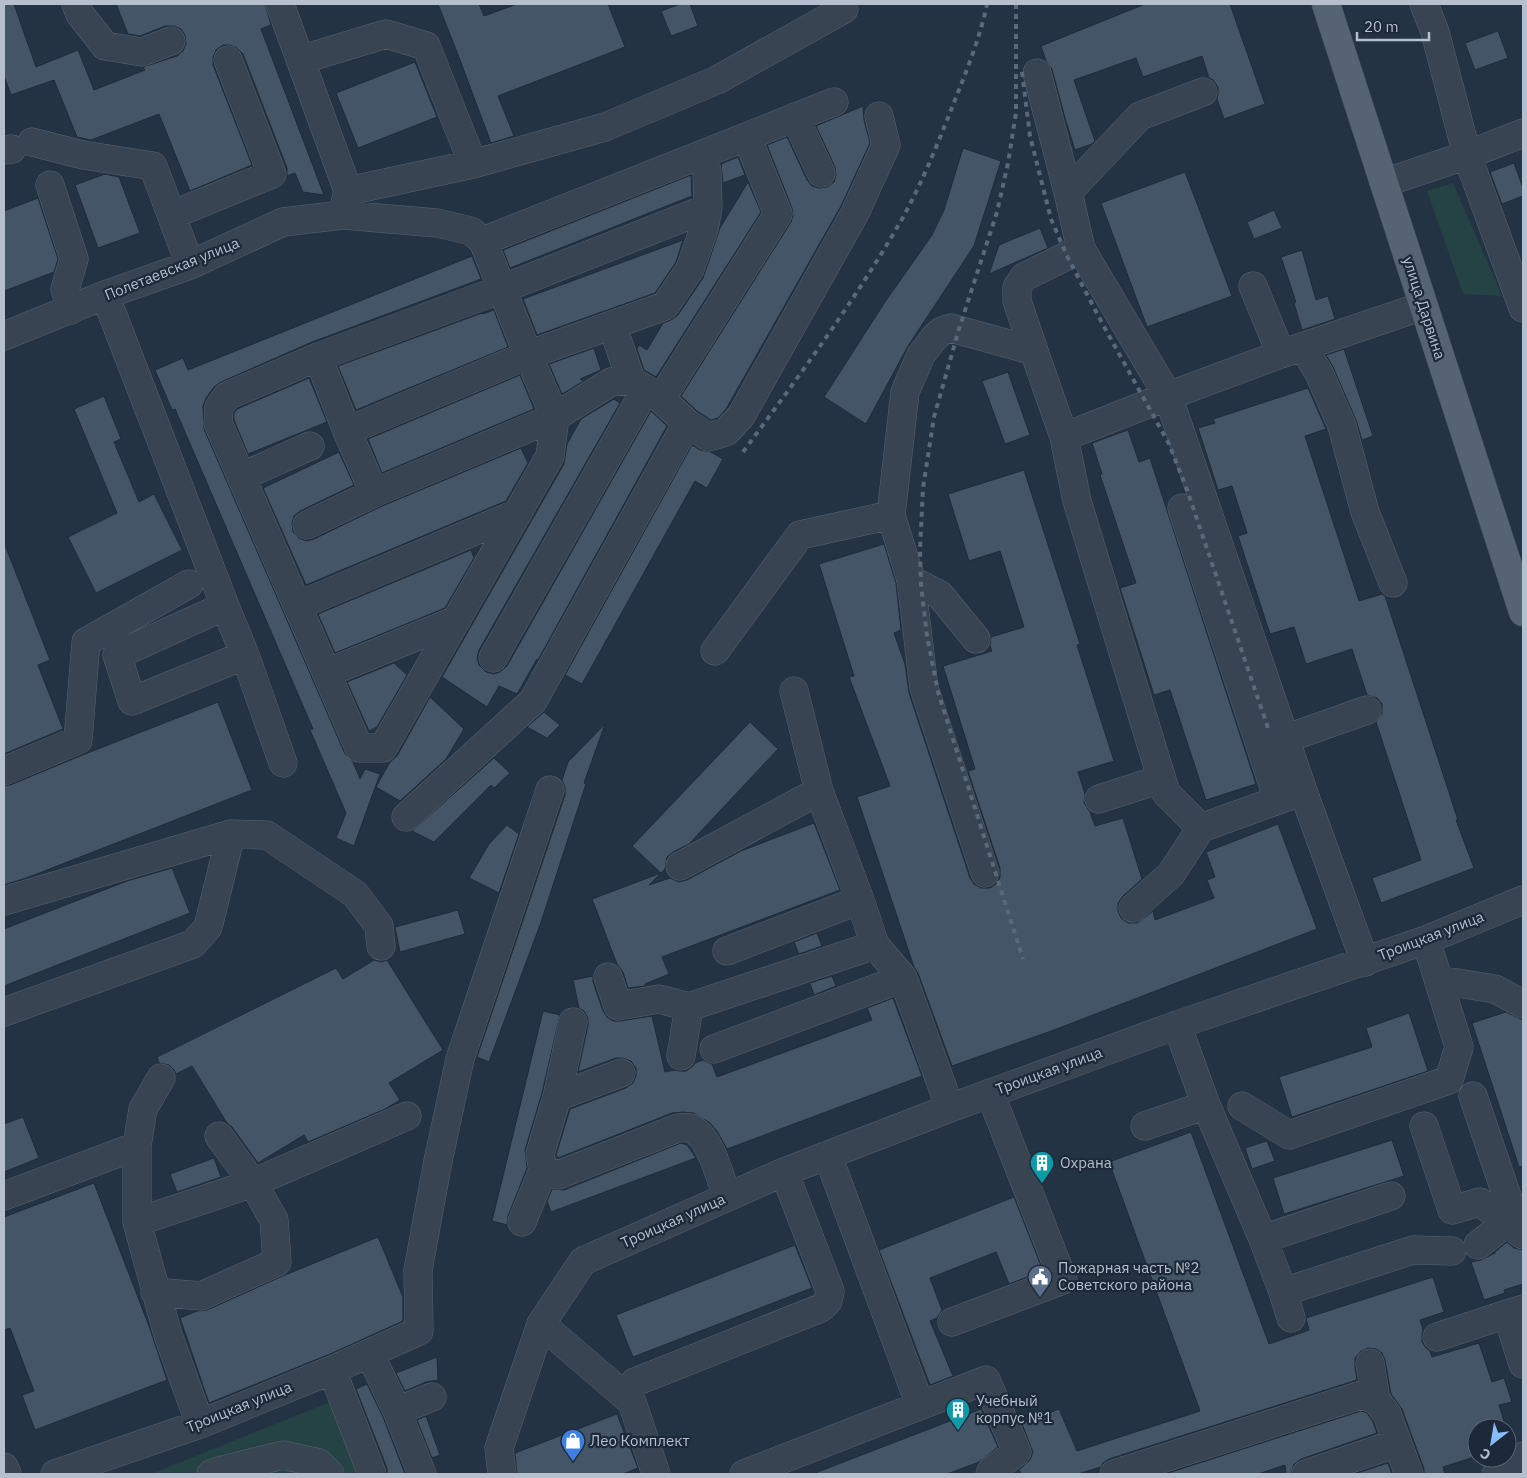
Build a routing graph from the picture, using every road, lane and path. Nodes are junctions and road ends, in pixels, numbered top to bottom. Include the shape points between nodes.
1 (76, 4) edge
2 (280, 4) edge
3 (1326, 4) edge
4 (1424, 4) edge
5 (844, 9) dead end
6 (171, 41) dead end
7 (228, 60) dead end
8 (300, 60) junction
9 (1037, 73) dead end
10 (1203, 92) dead end
11 (834, 102) dead end
12 (879, 116) dead end
13 (795, 117) junction
14 (1523, 133) edge
15 (16, 147) edge
16 (753, 152) dead end
17 (1467, 155) junction
18 (473, 164) junction
19 (707, 171) dead end
20 (821, 173) dead end
21 (1384, 183) junction
22 (50, 185) dead end
23 (1068, 192) junction
24 (345, 203) junction
25 (708, 208) junction
26 (172, 215) junction
27 (483, 241) junction
28 (1081, 249) junction
29 (190, 264) junction
30 (1253, 286) dead end
31 (502, 289) junction
32 (105, 295) junction
33 (1423, 306) junction
34 (1523, 308) edge
35 (71, 310) junction
36 (612, 325) junction
37 (4, 336) edge
38 (1034, 351) junction
39 (1292, 351) junction
40 (528, 355) junction
41 (318, 358) junction
42 (646, 389) junction
43 (1168, 396) junction
44 (555, 417) junction
45 (687, 423) junction
46 (347, 431) junction
47 (1064, 436) junction
48 (310, 446) dead end
49 (241, 477) junction
50 (374, 493) junction
51 (1182, 508) dead end
52 (518, 513) junction
53 (891, 515) junction
54 (307, 525) dead end
55 (911, 580) junction
56 (1392, 583) dead end
57 (190, 584) dead end
58 (1521, 600) edge
59 (225, 606) junction
60 (297, 606) junction
61 (457, 620) junction
62 (976, 639) dead end
63 (715, 651) dead end
64 (245, 655) junction
65 (493, 658) dead end
66 (327, 673) junction
67 (794, 691) dead end
68 (1367, 710) dead end
69 (1285, 739) junction
70 (283, 763) dead end
71 (4, 771) edge
72 (1161, 779) junction
73 (550, 790) dead end
74 (819, 791) junction
75 (1291, 796) junction
76 (1099, 799) dead end
77 (406, 817) dead end
78 (1201, 828) junction
79 (230, 834) junction
80 (680, 866) dead end
81 (985, 872) dead end
82 (860, 900) junction
83 (1523, 900) edge
84 (4, 901) edge
85 (1132, 908) dead end
86 (1426, 940) junction
87 (875, 945) junction
88 (381, 946) dead end
89 (727, 951) dead end
90 (1365, 962) junction
91 (608, 977) dead end
92 (903, 978) junction
93 (1439, 980) junction
94 (1523, 1004) edge
95 (689, 1006) junction
96 (4, 1012) edge
97 (573, 1022) dead end
98 (1177, 1024) junction
99 (714, 1048) dead end
100 (681, 1056) dead end
101 (620, 1073) dead end
102 (162, 1078) dead end
103 (990, 1093) junction
104 (1473, 1096) dead end
105 (557, 1097) junction
106 (1206, 1105) junction
107 (1242, 1106) dead end
108 (950, 1108) junction
109 (407, 1116) dead end
110 (1145, 1126) dead end
111 (1424, 1126) dead end
112 (219, 1136) dead end
113 (137, 1146) junction
114 (828, 1156) junction
115 (543, 1170) junction
116 (784, 1172) junction
117 (253, 1183) junction
118 (4, 1196) edge
119 (1391, 1196) dead end
120 (727, 1197) junction
121 (137, 1222) junction
122 (522, 1222) dead end
123 (1515, 1229) edge
124 (1263, 1239) junction
125 (1478, 1245) dead end
126 (1452, 1251) dead end
127 (155, 1292) junction
128 (1283, 1292) junction
129 (1515, 1312) edge
130 (1291, 1318) dead end
131 (952, 1322) dead end
132 (541, 1324) junction
133 (1437, 1337) dead end
134 (370, 1354) junction
135 (1370, 1363) dead end
136 (1523, 1364) edge
137 (332, 1370) junction
138 (635, 1382) dead end
139 (432, 1397) dead end
140 (1376, 1400) junction
141 (920, 1405) junction
142 (396, 1411) junction
143 (200, 1424) junction
144 (1398, 1443) junction
145 (1523, 1456) edge
146 (4, 1467) edge
147 (8, 1474) edge
148 (56, 1474) edge
149 (211, 1474) edge
150 (330, 1474) edge
151 (372, 1474) edge
152 (422, 1474) edge
153 (502, 1474) edge
154 (656, 1474) edge
155 (744, 1474) edge
156 (990, 1474) edge
157 (1114, 1474) edge
158 (1306, 1474) edge
159 (1408, 1474) edge
160 (1496, 1474) edge

1 - 6 street via 105,46 142,52
2 - 8 street
3 - 21 main road, улица Дарвина
4 - 17 street via 1435,32
5 - 18 street via 717,80 622,120
7 - 26 street via 272,174
8 - 18 street via 386,34 426,46
8 - 24 street
9 - 23 street
10 - 23 street via 1140,116
11 - 13 street
12 - 45 street via 886,145 859,204 741,416 726,432 708,437
13 - 20 street
13 - 27 street
14 - 17 street
15 - 26 street via 154,166
16 - 42 street via 778,214
17 - 21 street
17 - 34 street
18 - 24 street
19 - 25 street
21 - 33 main road, улица Дарвина
22 - 35 street via 74,259 65,289
23 - 28 street
24 - 27 street via 471,231
24 - 29 street, Полетаевская улица via 283,222
25 - 31 street
25 - 36 street via 690,269 665,306
26 - 29 street
27 - 31 street
28 - 38 street via 1024,277 1017,287 1017,301
28 - 43 street
29 - 32 street, Полетаевская улица
30 - 39 street
31 - 40 street
31 - 41 street
32 - 35 street, Полетаевская улица
32 - 59 street
33 - 39 street
33 - 58 main road, улица Дарвина
35 - 37 street, Полетаевская улица
36 - 40 street
36 - 42 street
38 - 47 street
38 - 53 street via 951,328 934,338 921,355 906,392
39 - 43 street
39 - 56 street via 1319,373 1342,426 1365,512
40 - 44 street
40 - 46 street
41 - 46 street
41 - 49 street via 227,396 219,408 218,423
42 - 44 street via 611,382
42 - 45 street
42 - 65 street
43 - 47 street
43 - 69 street
44 - 50 street
44 - 52 street via 550,456
45 - 77 street via 533,701
46 - 50 street
47 - 72 street via 1077,501
48 - 49 street
49 - 60 street
50 - 54 street
51 - 75 street
52 - 60 street
52 - 61 street
53 - 55 street
53 - 63 street via 800,535
55 - 62 street via 940,595
55 - 81 street via 924,688
57 - 71 street via 86,642 78,740
59 - 64 street
59 - 64 street via 118,655 132,701
60 - 66 street
61 - 66 street
61 - 66 street via 383,748 359,748
64 - 70 street
67 - 74 street
68 - 69 street
69 - 75 street
72 - 76 street
72 - 78 street via 1166,793
73 - 134 street, Троицкая улица via 460,1059 418,1270 419,1331
74 - 80 street
74 - 82 street
75 - 78 street
75 - 90 street
78 - 85 street via 1172,874
79 - 84 street
79 - 88 street via 267,835 355,894 379,926
79 - 96 street via 208,927 193,944
82 - 87 street
82 - 89 street
83 - 86 street, Троицкая улица
86 - 90 street, Троицкая улица
86 - 93 street
87 - 92 street
87 - 95 street
90 - 98 street, Троицкая улица
91 - 95 street via 618,1006 659,999
92 - 99 street
92 - 108 street
93 - 94 street via 1495,989
93 - 107 street via 1460,1047 1449,1080 1289,1135
95 - 100 street
97 - 105 street
98 - 103 street, Троицкая улица
98 - 106 street
101 - 105 street
102 - 113 street via 142,1109
103 - 108 street, Троицкая улица
103 - 131 street via 1063,1280
104 - 123 street via 1512,1211
105 - 115 street via 540,1154
106 - 110 street
106 - 124 street
108 - 114 street, Троицкая улица
109 - 117 street
111 - 123 street via 1452,1210 1480,1202
112 - 117 street
113 - 118 street
113 - 121 street
114 - 116 street, Троицкая улица
114 - 141 street
115 - 120 street via 558,1175 678,1128 689,1128 699,1134 712,1154
115 - 122 street
116 - 120 street, Троицкая улица
116 - 138 street via 830,1291 828,1301 820,1308
117 - 121 street
117 - 127 street via 274,1220 277,1262 201,1296
119 - 124 street
120 - 132 street, Троицкая улица via 583,1261
121 - 127 street
123 - 125 street
124 - 128 street
126 - 128 street via 1413,1250
127 - 143 street
128 - 130 street
129 - 133 street
129 - 136 street
132 - 153 street via 499,1448
132 - 154 street via 632,1402
134 - 137 street, Троицкая улица
134 - 142 street
135 - 140 street
137 - 143 street, Троицкая улица
137 - 151 street
139 - 142 street
140 - 144 street via 1387,1414
140 - 157 street via 1361,1395
141 - 155 street
141 - 156 street via 986,1380 1017,1452
142 - 152 street
143 - 148 street, Троицкая улица
144 - 158 street
144 - 159 street
145 - 160 street
146 - 147 street
149 - 150 street via 283,1455 319,1463

